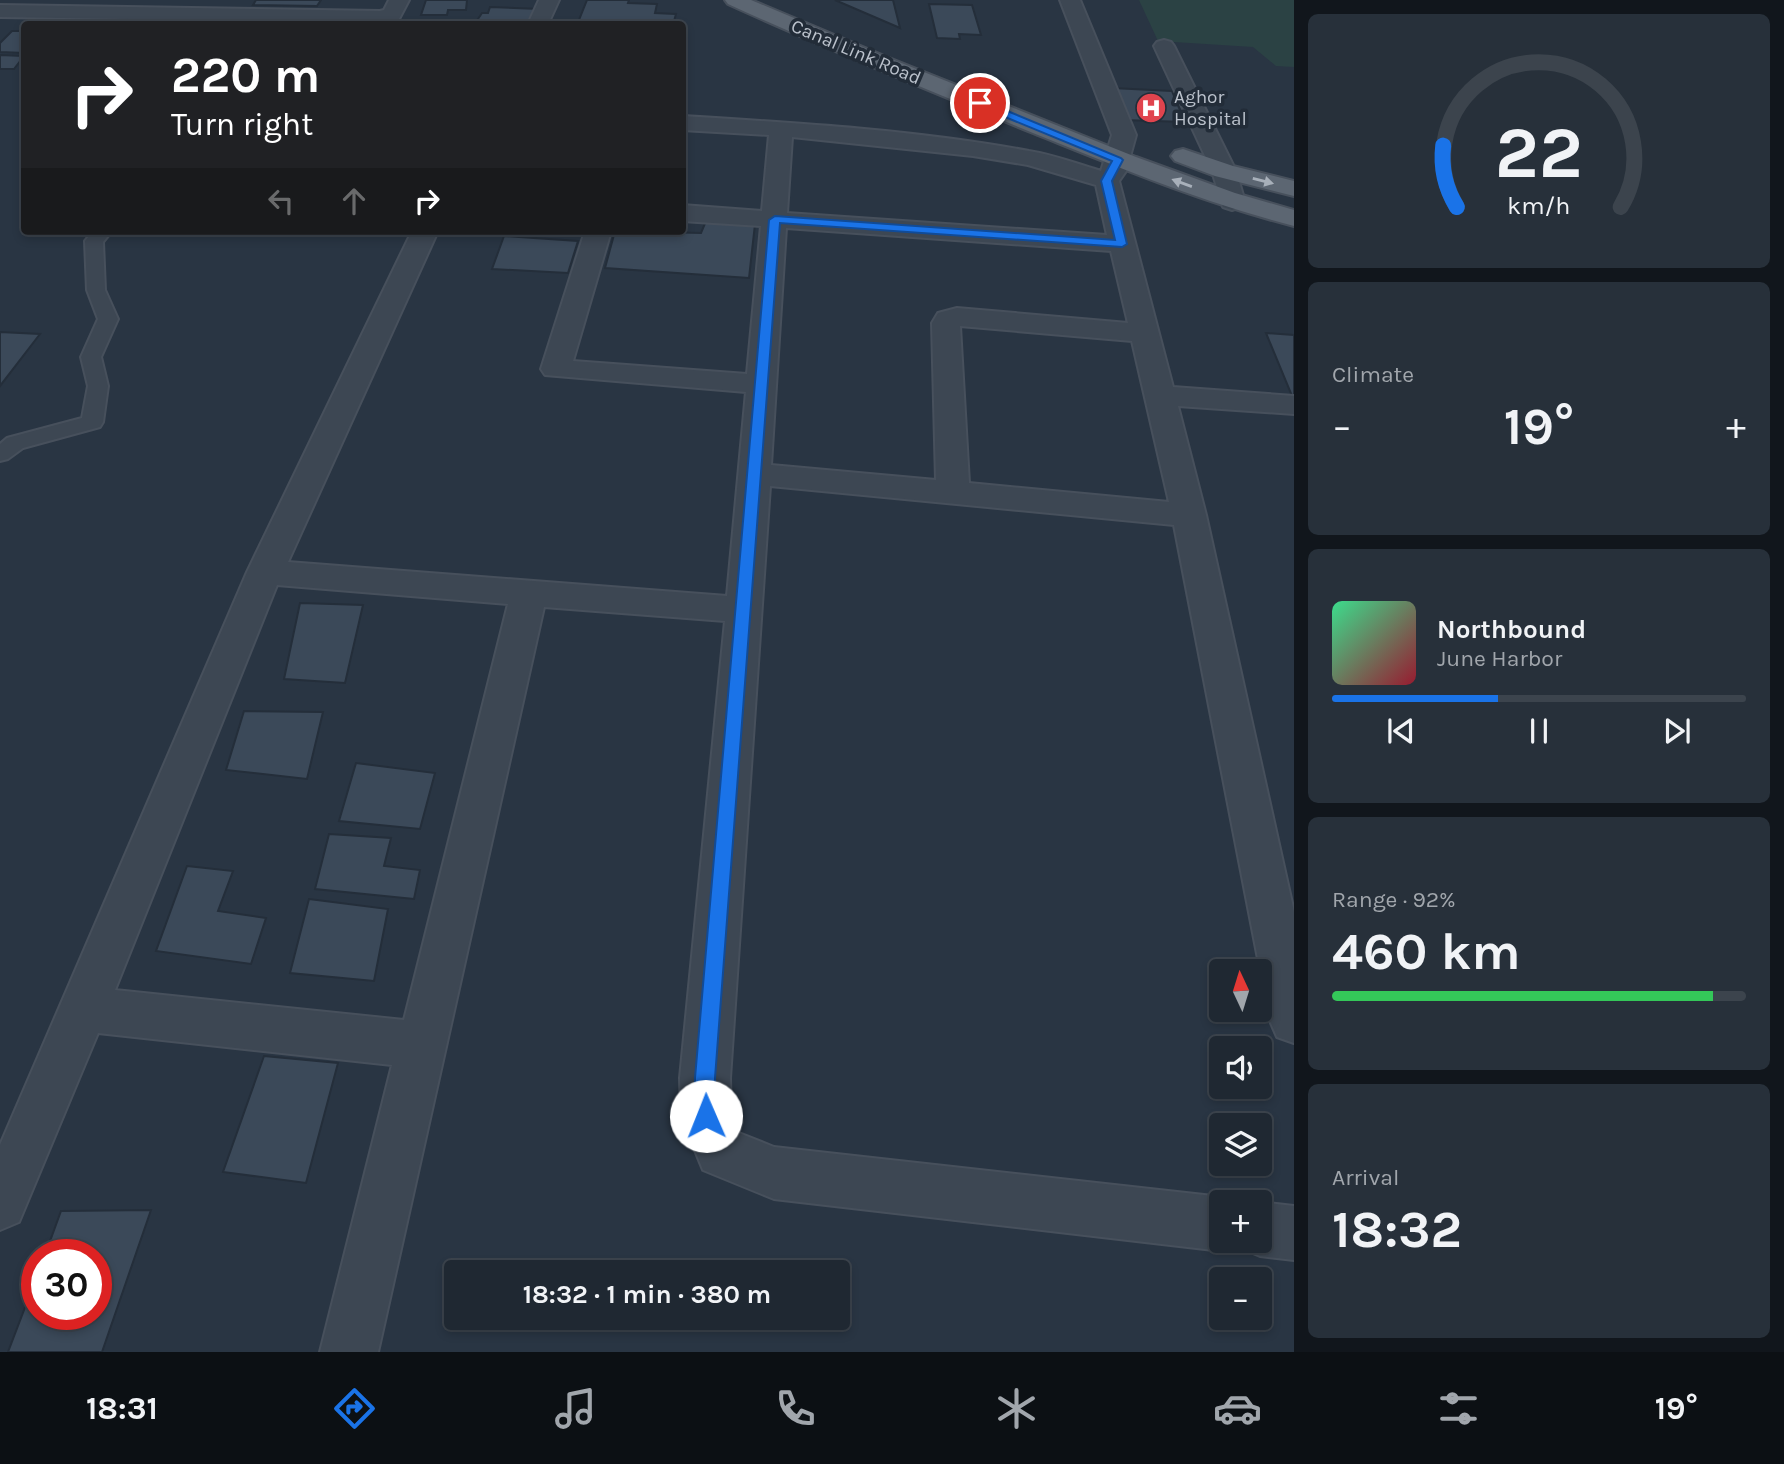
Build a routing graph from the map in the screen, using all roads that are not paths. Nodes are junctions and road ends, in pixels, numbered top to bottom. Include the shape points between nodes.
1 (9, 0) edge
2 (399, 0) edge
3 (549, 0) edge
4 (1070, 0) edge
5 (741, 1) edge
6 (0, 10) edge
7 (150, 12) edge
8 (539, 21) edge
9 (1164, 46) dead end
10 (686, 123) edge
11 (1098, 125) dead end
12 (781, 130) junction
13 (1132, 154) junction
14 (1224, 171) junction
15 (1294, 189) edge
16 (1231, 202) junction
17 (686, 212) edge
18 (1294, 218) edge
19 (775, 220) junction
20 (99, 235) edge
21 (423, 235) edge
22 (597, 235) edge
23 (1122, 244) junction
24 (1143, 333) junction
25 (762, 384) junction
26 (1159, 395) junction
27 (1294, 405) edge
28 (0, 454) edge
29 (755, 474) junction
30 (953, 493) junction
31 (1189, 515) junction
32 (265, 572) junction
33 (529, 593) junction
34 (744, 610) junction
35 (83, 1009) junction
36 (1294, 1021) edge
37 (421, 1045) junction
38 (0, 1203) edge
39 (1209, 1223) edge
40 (1272, 1230) edge
41 (1294, 1233) edge
42 (349, 1352) edge

1 - 6 street
2 - 7 street via 392,15 380,17
3 - 8 street
4 - 13 street
5 - 13 main road, Canal Link Road via 878,63
6 - 7 street
9 - 14 street
10 - 12 street
11 - 13 main road, Canal Link Road
12 - 13 street via 1031,158
12 - 19 street
13 - 14 main road, Canal Link Road
16 -> 13 main road, Canal Link Road
13 - 23 street
14 -> 15 main road, Canal Link Road
14 - 16 street
16 - 18 main road, Canal Link Road
17 - 19 street
19 - 23 street
19 - 25 street
20 - 28 lane via 94,241 96,290 108,319 91,357 98,386 92,422 15,443
21 - 32 street
22 - 25 street via 556,369
23 - 24 street
24 - 26 street
24 - 30 street via 948,319
25 - 29 street
26 - 27 street
26 - 31 street
29 - 30 street
29 - 34 street
30 - 31 street
31 - 36 street
32 - 33 street
32 - 35 street
33 - 34 street
33 - 37 street
34 - 39 street via 705,1078 706,1116 721,1152 774,1173
35 - 37 street
35 - 38 street
37 - 42 street
40 - 41 street

